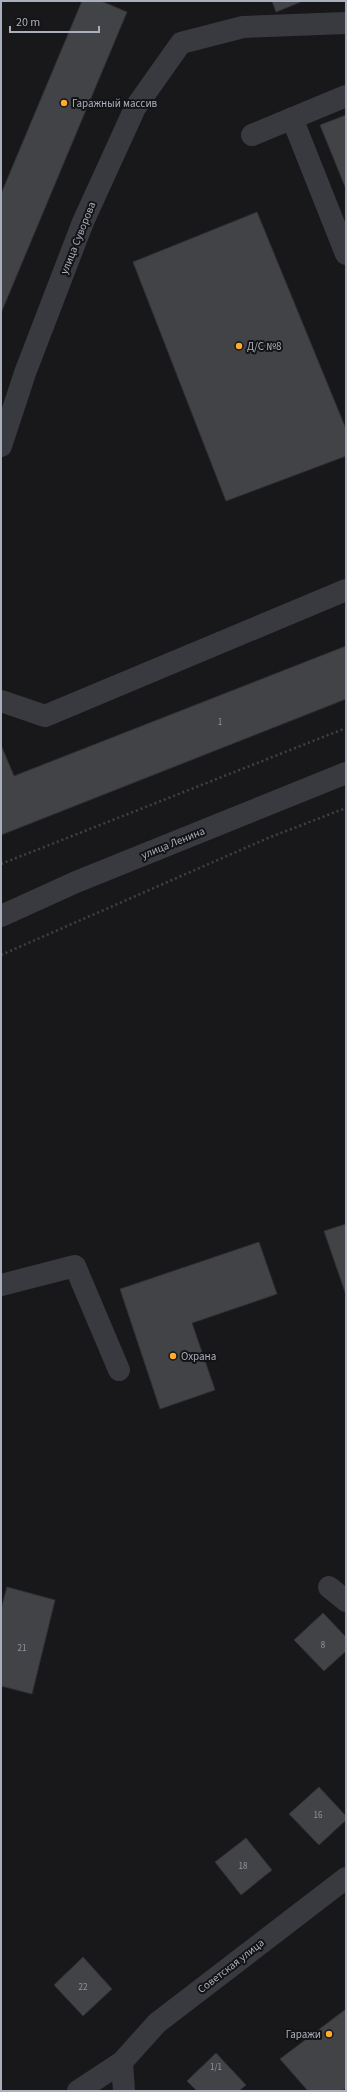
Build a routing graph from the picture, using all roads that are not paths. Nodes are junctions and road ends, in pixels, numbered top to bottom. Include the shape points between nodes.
1 (346, 23) edge
2 (346, 96) edge
3 (292, 118) junction
4 (252, 134) dead end
5 (346, 254) edge
6 (1, 446) edge
7 (346, 590) edge
8 (1, 701) edge
9 (346, 773) edge
10 (1, 916) edge
11 (1, 1285) edge
12 (118, 1370) dead end
13 (329, 1587) dead end
14 (346, 1601) edge
15 (346, 1878) edge
16 (122, 2062) junction
17 (78, 2091) edge
18 (124, 2091) edge

1 - 6 street, улица Суворова via 243,27 181,42 135,108 83,222 25,373
2 - 3 street
3 - 4 street
3 - 5 street
7 - 8 street via 45,716
9 - 10 street, улица Ленина via 76,882
11 - 12 street via 75,1266
13 - 14 street
15 - 16 street, Советская улица via 157,2023
16 - 17 street, Советская улица
16 - 18 street

